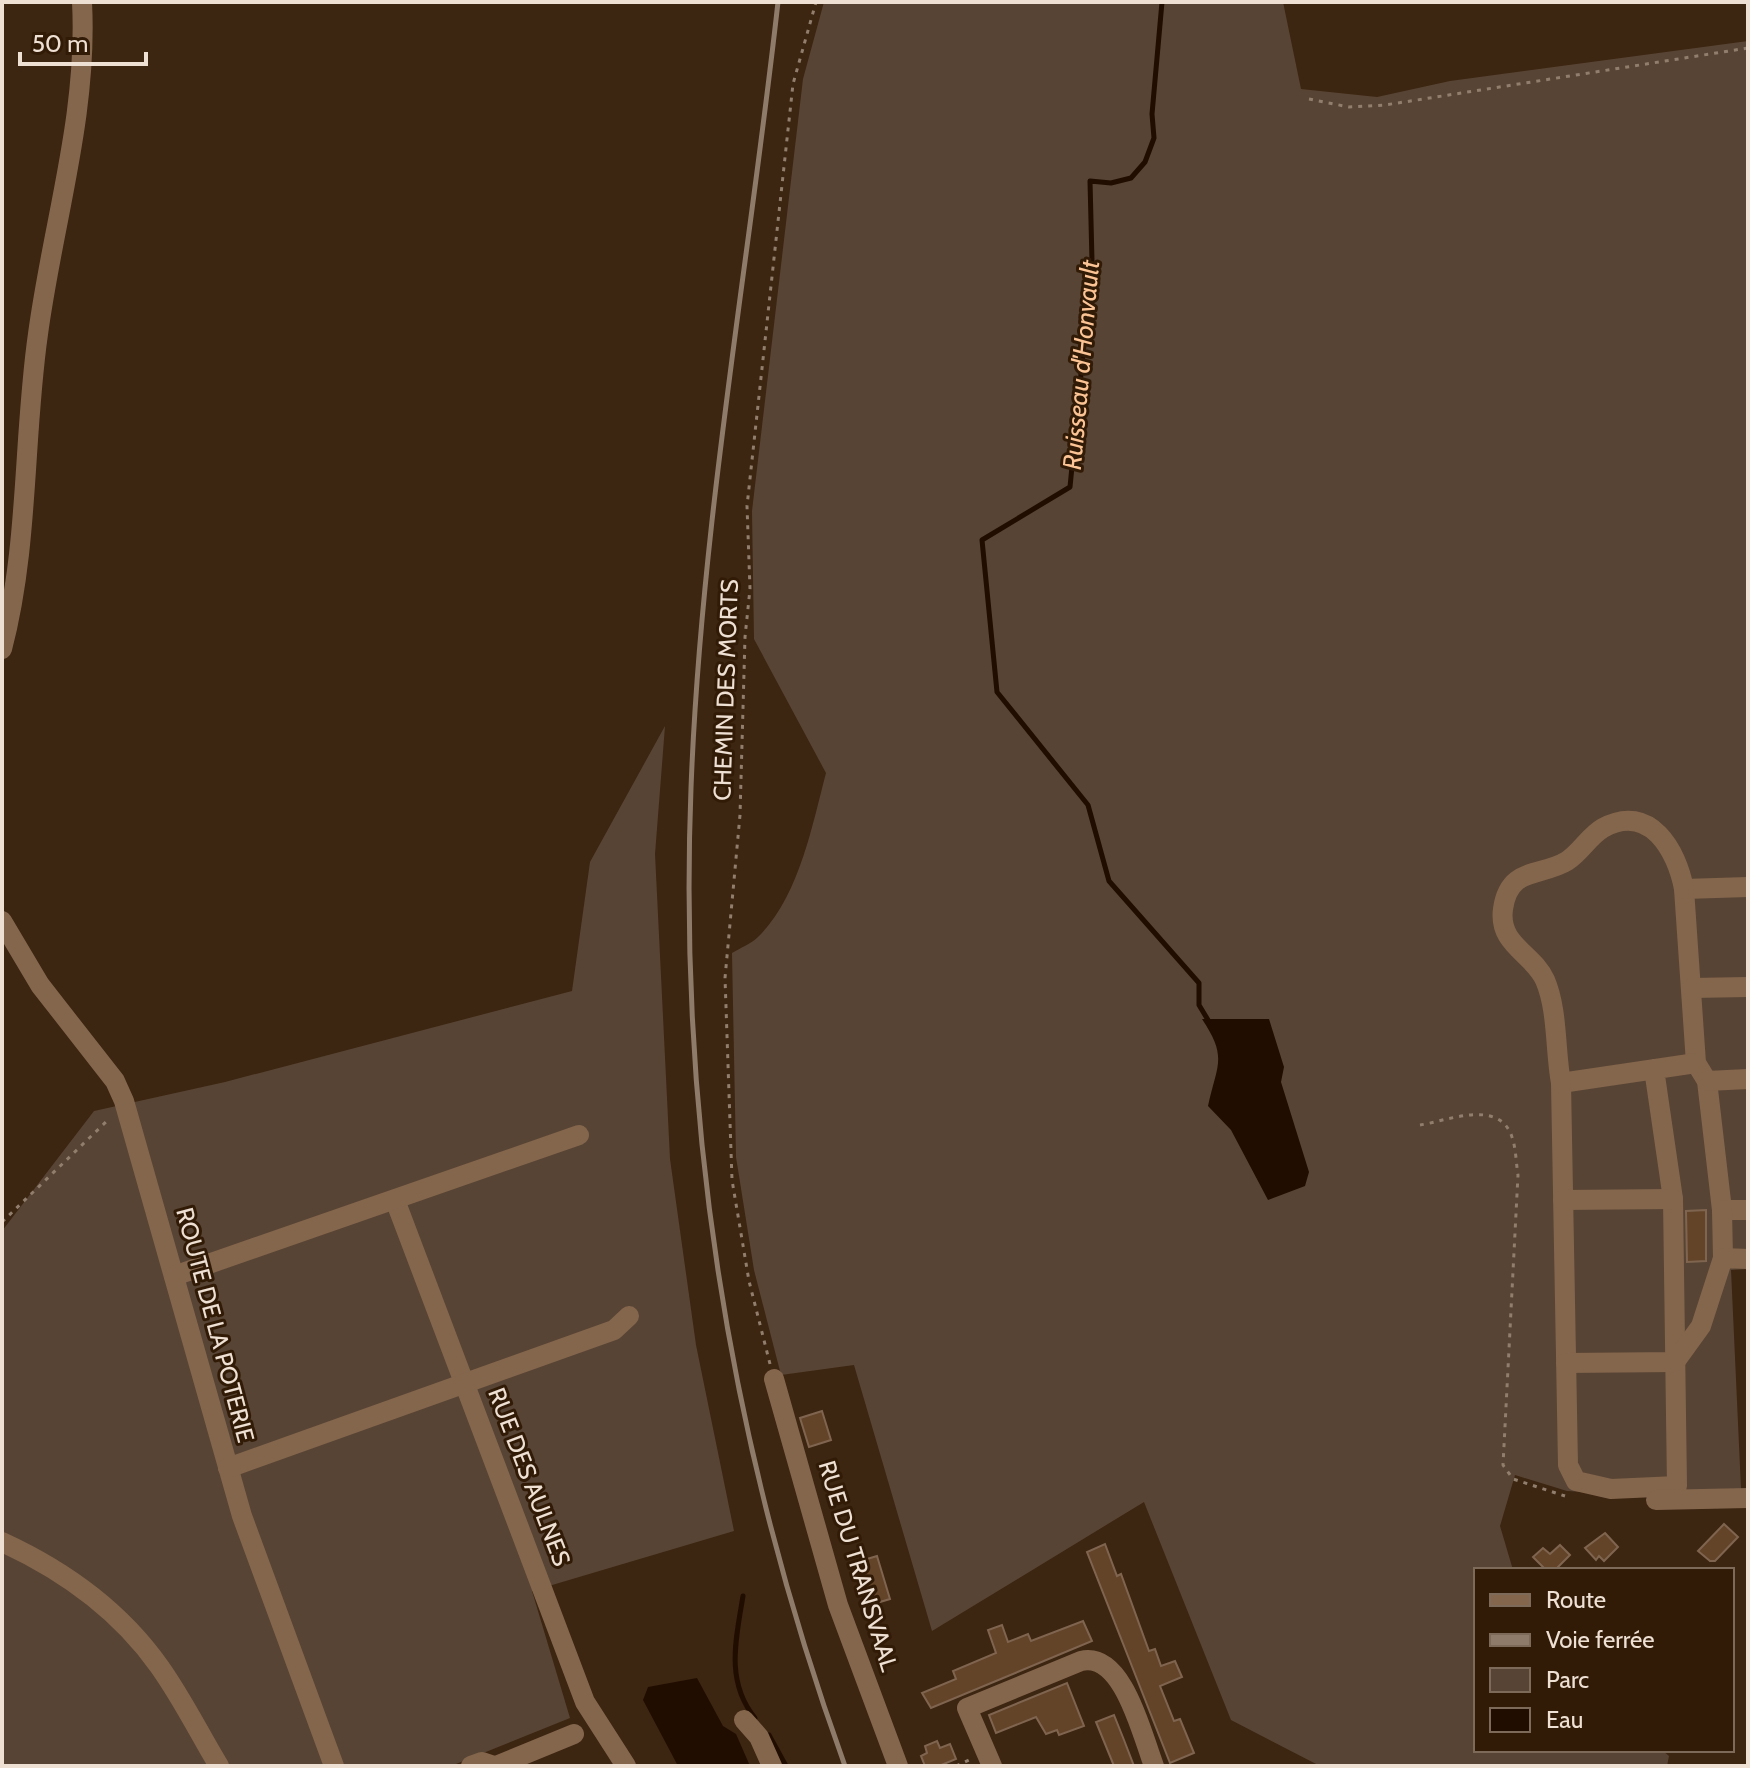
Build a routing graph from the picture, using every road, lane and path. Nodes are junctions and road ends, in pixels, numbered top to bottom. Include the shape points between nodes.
1 (82, 2) edge
2 (816, 2) edge
3 (1748, 48) edge
4 (1309, 99) dead end
5 (2, 649) edge
6 (1748, 887) edge
7 (1684, 889) junction
8 (2, 921) edge
9 (1748, 987) edge
10 (1692, 988) junction
11 (1696, 1063) junction
12 (1654, 1069) junction
13 (1748, 1079) edge
14 (1707, 1081) junction
15 (1561, 1083) junction
16 (124, 1101) junction
17 (1420, 1125) dead end
18 (579, 1135) dead end
19 (1673, 1199) junction
20 (395, 1200) junction
21 (1563, 1200) junction
22 (1722, 1210) junction
23 (1748, 1210) edge
24 (2, 1222) edge
25 (1723, 1258) junction
26 (1748, 1259) edge
27 (174, 1276) junction
28 (629, 1316) dead end
29 (1675, 1362) junction
30 (1566, 1363) junction
31 (774, 1379) joint
32 (465, 1383) junction
33 (228, 1468) junction
34 (1583, 1498) joint
35 (1748, 1498) edge
36 (2, 1542) edge
37 (744, 1720) dead end
38 (574, 1734) dead end
39 (219, 1766) edge
40 (334, 1766) edge
41 (471, 1766) edge
42 (495, 1766) edge
43 (626, 1766) edge
44 (772, 1766) edge
45 (898, 1766) edge
46 (992, 1766) edge
47 (1154, 1766) edge

1 - 5 street via 76,134 39,323 22,515
2 - 31 path, CHEMIN DES MORTS via 793,84 747,506 750,589 740,815 725,988 732,1180 749,1281
3 - 4 path via 1368,107
6 - 7 street
7 - 10 street
7 - 15 street via 1665,839 1652,827 1624,822 1598,832 1562,863 1525,875 1508,893 1504,926 1548,989
8 - 16 street, ROUTE DE LA POTERIE via 40,985 115,1081
9 - 10 street
10 - 11 street
11 - 12 street
11 - 14 street
12 - 15 street
12 - 19 street
13 - 14 street
14 - 22 street
15 - 21 street
16 - 24 path
16 - 27 street, ROUTE DE LA POTERIE
17 - 34 path via 1479,1114 1492,1116 1511,1134 1518,1175 1503,1465 1513,1479
18 - 20 street
19 - 21 street
19 - 29 street
20 - 27 street
20 - 32 street, RUE DES AULNES
21 - 30 street
22 - 23 street
22 - 25 street
25 - 26 street
25 - 29 street via 1701,1326
27 - 33 street, ROUTE DE LA POTERIE
28 - 32 street via 614,1330
29 - 30 street
29 - 30 street via 1677,1486 1629,1489 1589,1486 1569,1472
31 - 45 street, RUE DU TRANSVAAL via 838,1605
32 - 33 street
32 - 43 street, RUE DES AULNES via 585,1702
33 - 40 street, ROUTE DE LA POTERIE
34 - 35 street
36 - 39 street via 74,1583 128,1629 168,1679
37 - 44 street
38 - 42 street
41 - 42 street
46 - 47 street via 967,1708 1081,1661 1101,1660 1120,1681

